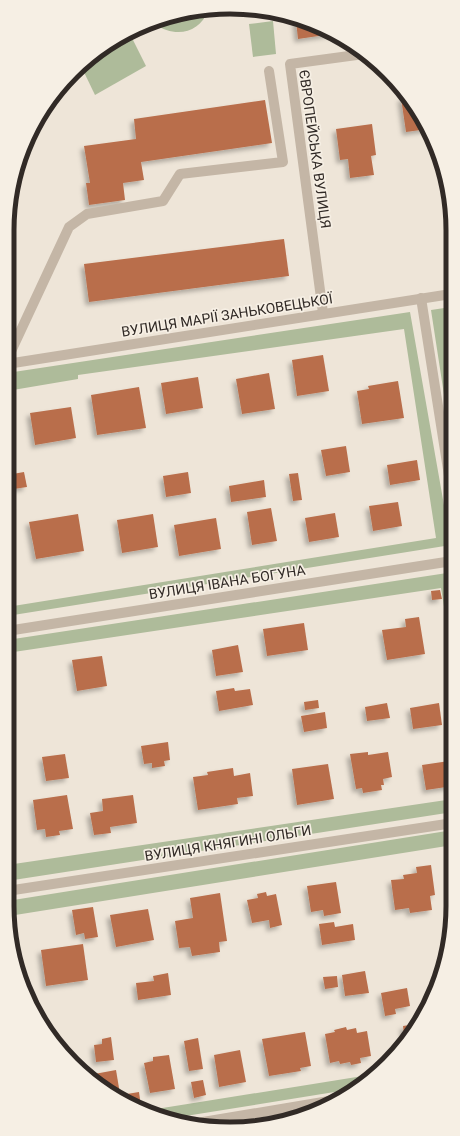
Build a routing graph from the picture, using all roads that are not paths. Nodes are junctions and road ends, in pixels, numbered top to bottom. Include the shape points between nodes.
1 (356, 55) edge
2 (269, 71) dead end
3 (446, 295) edge
4 (421, 298) junction
5 (323, 313) junction
6 (14, 345) edge
7 (14, 363) edge
8 (446, 457) edge
9 (446, 563) edge
10 (14, 630) edge
11 (446, 824) edge
12 (14, 890) edge
13 (321, 1102) edge
14 (209, 1121) edge

1 - 5 street, ЄВРОПЕЙСЬКА ВУЛИЦЯ via 290,64
2 - 6 street via 283,162 180,174 163,201 87,214 69,227
3 - 4 street, ВУЛИЦЯ МАРІЇ ЗАНЬКОВЕЦЬКОЇ
4 - 5 street, ВУЛИЦЯ МАРІЇ ЗАНЬКОВЕЦЬКОЇ
4 - 8 street
5 - 7 street, ВУЛИЦЯ МАРІЇ ЗАНЬКОВЕЦЬКОЇ
9 - 10 street, ВУЛИЦЯ ІВАНА БОГУНА
11 - 12 street, ВУЛИЦЯ КНЯГИНІ ОЛЬГИ
13 - 14 street

